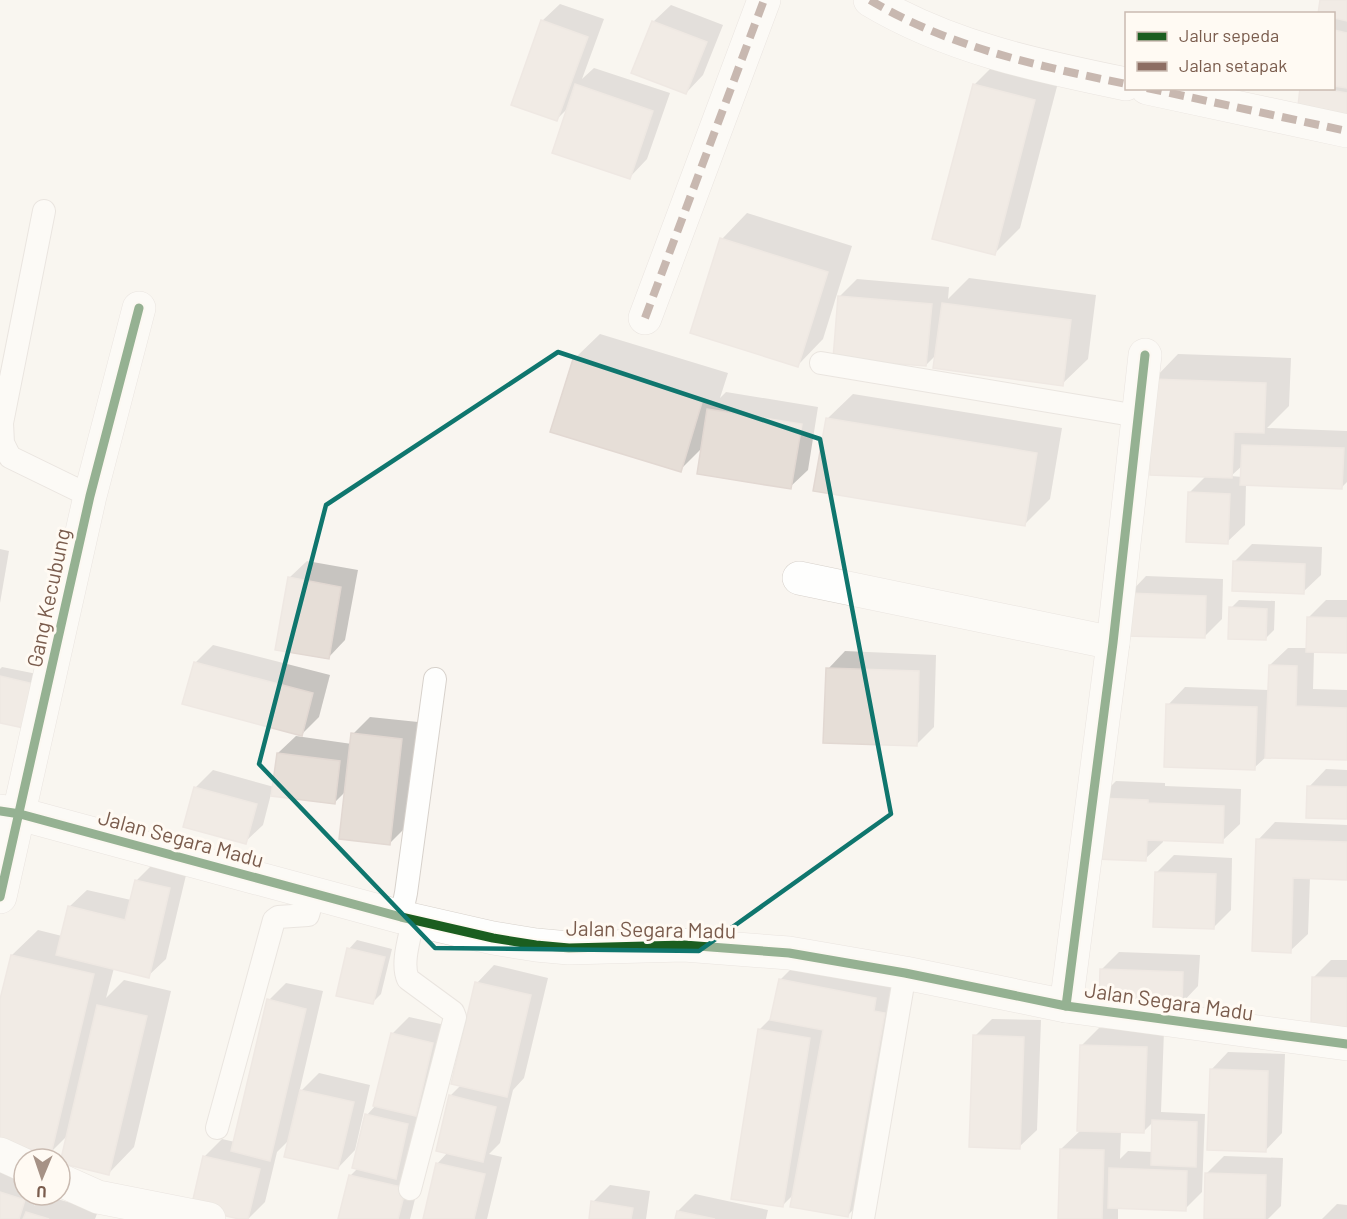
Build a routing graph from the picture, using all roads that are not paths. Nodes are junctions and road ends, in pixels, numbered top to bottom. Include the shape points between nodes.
1 (764, 0) edge
2 (870, 0) edge
3 (1125, 84) edge
4 (1156, 90) edge
5 (1347, 131) edge
6 (44, 211) dead end
7 (139, 308) dead end
8 (645, 318) dead end
9 (1145, 355) dead end
10 (820, 363) dead end
11 (1137, 417) junction
12 (90, 496) junction
13 (799, 578) dead end
14 (1113, 643) junction
15 (435, 679) dead end
16 (10, 812) edge
17 (314, 894) junction
18 (0, 897) edge
19 (407, 919) junction
20 (905, 973) junction
21 (1066, 1006) junction
22 (1347, 1044) edge
23 (217, 1128) dead end
24 (72, 1189) edge
25 (410, 1189) dead end
26 (96, 1208) edge
27 (208, 1219) edge
28 (863, 1219) edge

1 - 8 street
2 - 3 street via 924,28 984,50
4 - 5 street
6 - 12 lane via 2,423 3,442 10,457
7 - 12 street, Gang Kecubung
9 - 11 street
10 - 11 lane
11 - 14 street
12 - 16 street, Gang Kecubung
13 - 14 street
14 - 21 street
15 - 19 lane via 406,893
16 - 17 street, Jalan Segara Madu
16 - 18 street, Gang Kecubung
17 - 19 street, Jalan Segara Madu
17 - 23 lane via 308,915 278,916 274,920
19 - 20 street, Jalan Segara Madu via 536,945 712,946 789,953
19 - 25 lane via 406,975 455,1017
20 - 21 street, Jalan Segara Madu
20 - 28 lane
21 - 22 street, Jalan Segara Madu
24 - 26 street
26 - 27 street

